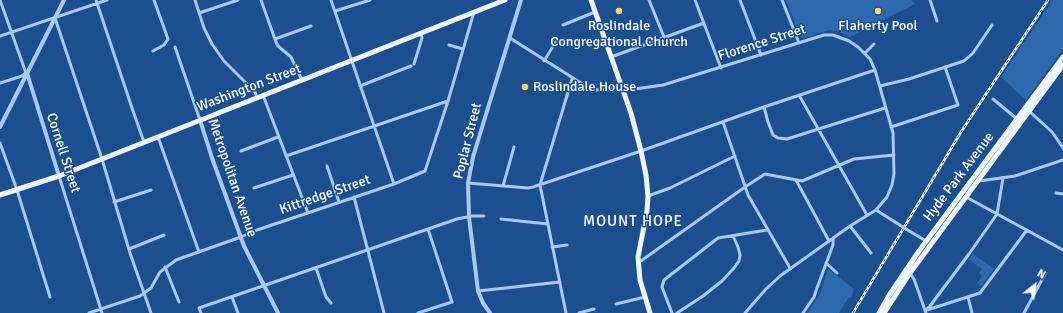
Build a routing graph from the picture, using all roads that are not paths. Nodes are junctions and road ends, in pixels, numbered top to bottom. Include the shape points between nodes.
1 (0, 0) edge
2 (64, 0) edge
3 (107, 0) edge
4 (154, 0) edge
5 (195, 0) edge
6 (238, 0) edge
7 (261, 0) edge
8 (331, 0) edge
9 (370, 0) edge
10 (505, 0) edge
11 (521, 0) edge
12 (591, 0) edge
13 (649, 0) edge
14 (695, 0) edge
15 (740, 0) edge
16 (782, 0) edge
17 (930, 0) edge
18 (97, 2) edge
19 (335, 11) junction
20 (474, 12) junction
21 (595, 12) junction
22 (199, 13) junction
23 (55, 18) junction
24 (937, 21) dead end
25 (704, 23) junction
26 (563, 25) dead end
27 (992, 25) dead end
28 (311, 26) dead end
29 (12, 32) junction
30 (421, 33) junction
31 (0, 36) edge
32 (664, 37) junction
33 (510, 38) junction
34 (275, 39) junction
35 (557, 40) dead end
36 (799, 43) junction
37 (874, 44) dead end
38 (449, 45) dead end
39 (175, 47) dead end
40 (463, 50) junction
41 (153, 51) dead end
42 (865, 53) junction
43 (761, 55) junction
44 (611, 57) junction
45 (1063, 57) edge
46 (351, 61) junction
47 (544, 61) junction
48 (1063, 65) edge
49 (945, 67) junction
50 (721, 68) junction
51 (875, 70) junction
52 (1058, 71) junction
53 (26, 73) junction
54 (572, 79) junction
55 (302, 80) junction
56 (0, 83) edge
57 (360, 86) junction
58 (880, 86) junction
59 (623, 89) junction
60 (799, 95) junction
61 (260, 96) junction
62 (993, 98) dead end
63 (448, 101) junction
64 (764, 107) junction
65 (885, 108) junction
66 (1027, 110) junction
67 (200, 120) junction
68 (1019, 120) junction
69 (723, 122) junction
70 (374, 126) junction
71 (0, 127) edge
72 (891, 127) junction
73 (818, 129) junction
74 (158, 137) junction
75 (278, 137) junction
76 (144, 142) junction
77 (0, 143) edge
78 (514, 148) dead end
79 (1063, 148) edge
80 (641, 150) junction
81 (240, 151) dead end
82 (894, 155) junction
83 (286, 156) junction
84 (735, 156) junction
85 (102, 159) junction
86 (990, 160) junction
87 (1063, 160) edge
88 (838, 165) junction
89 (327, 166) dead end
90 (293, 175) junction
91 (59, 176) junction
92 (1003, 178) junction
93 (796, 180) junction
94 (978, 180) junction
95 (468, 183) junction
96 (394, 184) junction
97 (540, 185) junction
98 (503, 186) junction
99 (745, 187) junction
100 (254, 188) dead end
101 (17, 190) junction
102 (151, 190) dead end
103 (1056, 193) dead end
104 (1063, 194) edge
105 (0, 195) edge
106 (648, 196) junction
107 (354, 197) junction
108 (966, 197) junction
109 (114, 202) junction
110 (339, 202) junction
111 (876, 210) junction
112 (308, 213) junction
113 (997, 214) junction
114 (867, 215) junction
115 (484, 216) dead end
116 (468, 217) junction
117 (500, 219) dead end
118 (548, 224) junction
119 (850, 226) junction
120 (428, 229) junction
121 (768, 230) junction
122 (1027, 230) junction
123 (164, 235) dead end
124 (733, 236) junction
125 (241, 237) junction
126 (833, 238) junction
127 (829, 241) junction
128 (929, 243) junction
129 (567, 245) dead end
130 (552, 247) junction
131 (129, 249) junction
132 (368, 250) junction
133 (1063, 250) edge
134 (199, 252) junction
135 (871, 253) dead end
136 (638, 263) junction
137 (826, 263) junction
138 (165, 267) junction
139 (316, 268) junction
140 (790, 268) junction
141 (908, 272) junction
142 (837, 273) dead end
143 (1045, 274) dead end
144 (560, 282) junction
145 (264, 285) junction
146 (478, 291) junction
147 (144, 293) junction
148 (50, 297) dead end
149 (232, 297) junction
150 (644, 297) junction
151 (968, 297) junction
152 (179, 302) dead end
153 (331, 303) dead end
154 (616, 304) dead end
155 (594, 310) dead end
156 (101, 311) edge
157 (925, 312) edge
158 (89, 313) edge
159 (151, 313) edge
160 (201, 313) edge
161 (238, 313) edge
162 (278, 313) edge
163 (384, 313) edge
164 (418, 313) edge
165 (490, 313) edge
166 (566, 313) edge
167 (579, 313) edge
168 (650, 313) edge
169 (672, 313) edge
170 (677, 313) edge
171 (745, 313) edge
172 (803, 313) edge
173 (879, 313) edge
174 (884, 313) edge
175 (972, 313) edge
176 (1024, 313) edge

1 - 29 street, Cornell Street
2 - 23 street
3 - 18 street
4 - 41 street via 168,39 164,45
5 - 22 street
6 - 22 street
7 - 34 street
8 - 19 street
9 - 19 street
10 - 20 main road, Washington Street
11 - 33 street, Poplar Street
12 - 21 main road
13 - 32 street
14 - 25 street
15 - 43 street
16 - 36 street
17 - 24 street
18 - 23 street
18 - 76 street
19 - 46 street
20 - 30 main road, Washington Street
20 - 40 street, Kittredge Street
21 - 26 street
21 - 44 main road
22 - 61 street via 204,28 224,61
23 - 29 street
23 - 53 street
23 - 85 street
25 - 32 street
25 - 50 street
27 - 49 street via 968,58
28 - 34 street
29 - 31 street
29 - 53 street, Cornell Street
30 - 46 main road, Washington Street
30 - 57 street via 422,38 413,65
32 - 44 street
33 - 47 street, Florence Street
33 - 95 street, Poplar Street via 473,157
34 - 55 street via 278,46 291,57
35 - 47 street
36 - 42 street, Florence Street via 824,35 833,35 849,41
36 - 43 street, Florence Street
37 - 42 street
38 - 40 street
39 - 67 street, Metropolitan Avenue
40 - 63 street, Kittredge Street
42 - 51 street, Florence Street
43 - 50 street, Florence Street
44 - 59 main road
45 - 52 main road, Hyde Park Avenue
46 - 55 main road, Washington Street
46 - 57 street
47 - 54 street, Florence Street
48 - 52 main road, Hyde Park Avenue
49 - 58 street
49 - 72 street via 958,105
50 - 59 street, Florence Street via 663,85
51 - 58 street, Florence Street
51 - 60 street
52 - 66 main road, Hyde Park Avenue
53 - 56 street
53 - 71 street
53 - 91 street, Cornell Street
54 - 59 street, Florence Street via 592,90
54 - 97 street
55 - 61 main road, Washington Street
57 - 70 street
58 - 65 street, Florence Street
59 - 80 main road
60 - 64 street
60 - 73 street
61 - 67 main road, Washington Street
61 - 75 street
62 - 68 street
63 - 70 street
63 - 96 street, Kittredge Street via 425,171
64 - 69 street
64 - 73 street via 771,131 778,138 787,139
65 - 72 street, Florence Street
65 - 73 street
66 - 68 main road, Hyde Park Avenue
66 - 79 street via 1052,132
67 - 74 main road, Washington Street
67 - 125 street, Metropolitan Avenue
68 - 86 main road, Hyde Park Avenue
69 - 80 street
69 - 84 street
70 - 83 street
70 - 96 street
72 - 82 street, Florence Street
73 - 88 street
74 - 76 main road, Washington Street
74 - 134 street
75 - 81 street
75 - 83 street
76 - 85 main road, Washington Street
77 - 101 street
78 - 98 street
80 - 97 street
80 - 106 main road
82 - 88 street via 857,158
82 - 111 street, Florence Street via 894,174 890,189
83 - 90 street
84 - 99 street
84 - 106 street
85 - 91 main road, Washington Street
85 - 109 street
86 - 94 main road, Hyde Park Avenue
86 - 128 main road, Hyde Park Avenue
87 - 92 street
88 - 93 street via 802,181
88 - 114 street
89 - 110 street
90 - 100 street
90 - 112 street
91 - 101 main road, Washington Street
91 - 156 street, Cornell Street
92 - 94 street
92 - 113 street
93 - 99 street via 765,174
93 - 127 street
94 - 108 main road, Hyde Park Avenue
95 - 98 street
95 - 116 street, Poplar Street
96 - 107 street, Kittredge Street
97 - 98 street via 528,188
97 - 118 street
99 - 121 street
99 - 136 street
101 - 105 main road, Washington Street
101 - 148 street
102 - 109 street
103 - 104 street
106 - 136 main road
107 - 110 street, Kittredge Street
107 - 132 street
108 - 113 street
108 - 128 main road, Hyde Park Avenue
109 - 131 street
110 - 112 street, Kittredge Street
111 - 114 street
111 - 128 street, bridge
112 - 125 street, Kittredge Street
113 - 122 street
113 - 157 street
114 - 119 street
115 - 116 street
116 - 120 street
116 - 146 street, Poplar Street
117 - 118 street
118 - 130 street
119 - 126 street
119 - 135 street
120 - 132 street
120 - 164 street via 452,302
121 - 124 street
121 - 140 street
122 - 133 street
122 - 151 street via 980,293
123 - 131 street
124 - 169 street via 713,241 664,280 662,287
124 - 170 street via 740,255 734,268 704,296
125 - 134 street, Kittredge Street
125 - 145 street, Metropolitan Avenue
126 - 127 street
126 - 137 street
127 - 140 street
128 - 141 main road, Hyde Park Avenue
129 - 130 street
130 - 144 street
131 - 147 street
132 - 139 street
132 - 163 street
134 - 138 street, Kittredge Street
136 - 150 main road
137 - 142 street
137 - 172 street via 814,296
138 - 147 street, Kittredge Street via 151,288
138 - 152 street
139 - 145 street
139 - 153 street via 326,297
140 - 171 street via 766,289
141 - 157 street via 918,290
141 - 173 main road, Hyde Park Avenue
141 - 174 main road, Hyde Park Avenue
143 - 176 street
144 - 146 street
144 - 166 street
145 - 149 street
145 - 162 street, Metropolitan Avenue
146 - 165 street, Poplar Street
147 - 156 street, Kittredge Street
147 - 159 street
149 - 160 street via 199,308
149 - 161 street
150 - 154 street
150 - 168 main road
151 - 157 street
151 - 175 street
155 - 167 street
156 - 158 street, Kittredge Street

